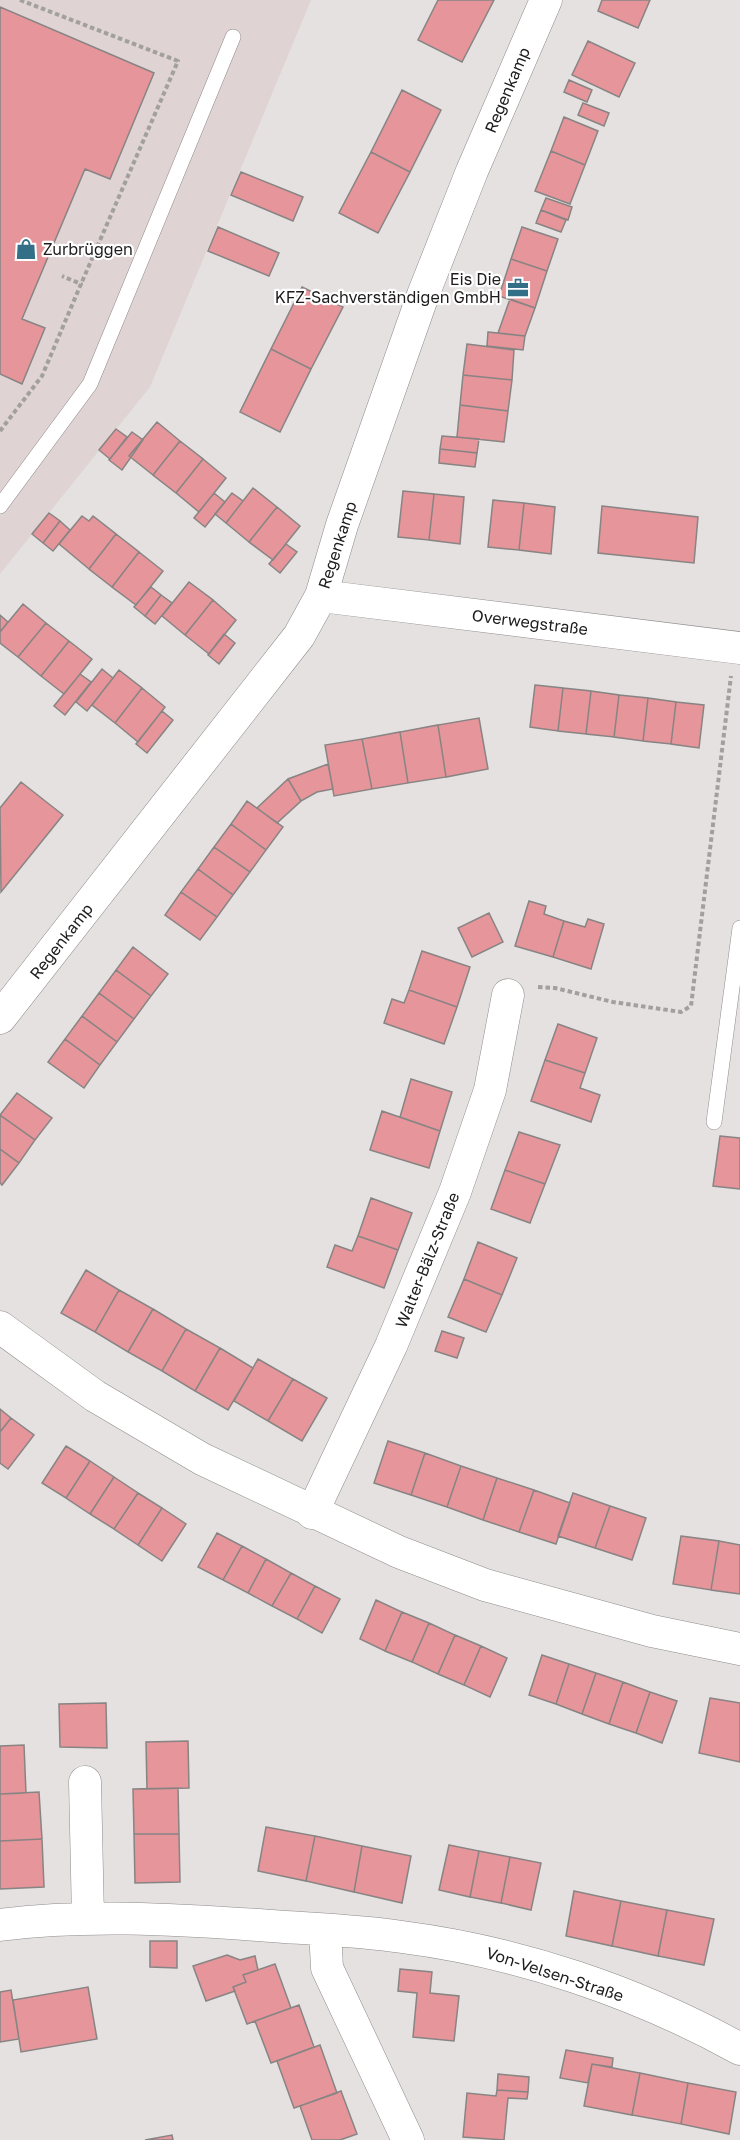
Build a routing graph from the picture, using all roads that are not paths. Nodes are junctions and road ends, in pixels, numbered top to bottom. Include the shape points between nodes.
1 (546, 0) edge
2 (233, 37) dead end
3 (0, 506) edge
4 (321, 596) junction
5 (737, 648) edge
6 (740, 928) edge
7 (508, 995) road end
8 (0, 1018) edge
9 (714, 1122) dead end
10 (0, 1327) edge
11 (312, 1513) junction
12 (740, 1649) edge
13 (85, 1782) dead end
14 (88, 1918) junction
15 (0, 1925) edge
16 (325, 1930) junction
17 (740, 2049) edge
18 (408, 2140) edge

1 - 4 street, Regenkamp via 423,295
2 - 3 lane via 90,384
4 - 5 street, Overwegstraße
4 - 8 street, Regenkamp via 300,636
6 - 9 lane
7 - 11 street, Walter-Bälz-Straße via 490,1090 455,1192 391,1346
10 - 11 street via 95,1396 202,1459
11 - 12 street via 485,1585 652,1631
13 - 14 street
14 - 15 street, Von-Velsen-Straße
14 - 16 street, Von-Velsen-Straße via 173,1919
16 - 17 street, Von-Velsen-Straße via 477,1949 543,1967 671,2014
16 - 18 street via 327,1968

